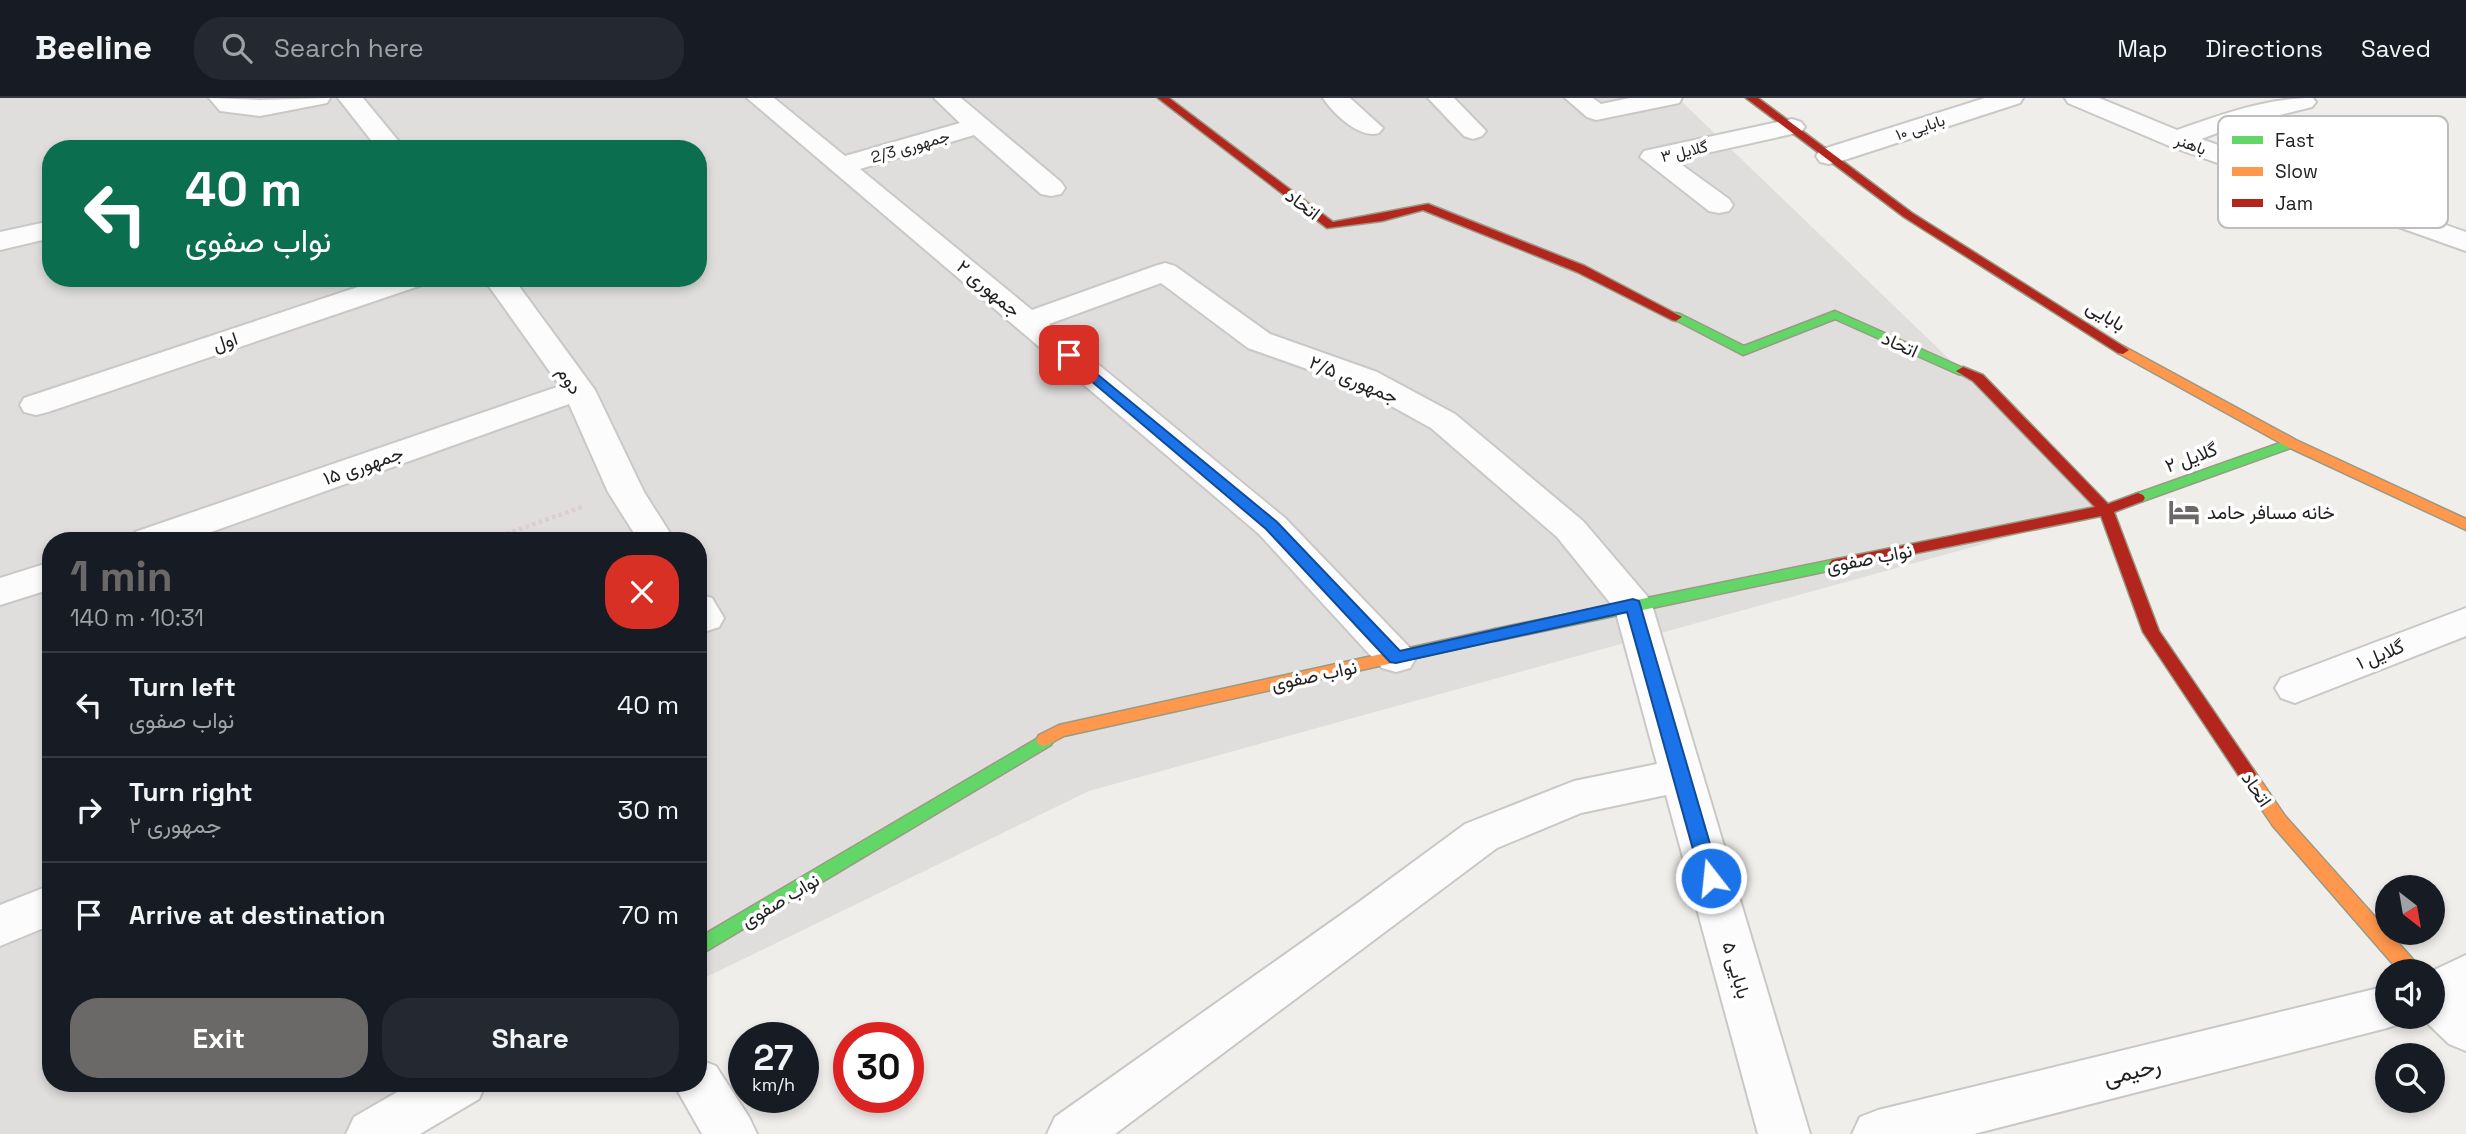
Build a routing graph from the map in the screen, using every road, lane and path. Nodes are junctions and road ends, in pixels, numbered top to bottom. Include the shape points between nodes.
1 (221, 98) edge
2 (318, 98) edge
3 (350, 98) edge
4 (759, 98) edge
5 (946, 98) edge
6 (1163, 98) edge
7 (1335, 98) edge
8 (1440, 98) edge
9 (1577, 98) edge
10 (1670, 98) edge
11 (1751, 98) edge
12 (2011, 98) edge
13 (2077, 98) edge
14 (2303, 102) dead end
15 (2246, 116) edge
16 (2218, 124) edge
17 (979, 126) junction
18 (1792, 127) junction
19 (1370, 128) dead end
20 (1473, 131) dead end
21 (2176, 139) junction
22 (385, 140) edge
23 (2218, 154) edge
24 (1829, 156) junction
25 (841, 166) junction
26 (1051, 188) dead end
27 (1719, 205) dead end
28 (2427, 228) edge
29 (42, 231) edge
30 (0, 241) edge
31 (2466, 242) edge
32 (388, 287) edge
33 (505, 287) edge
34 (1028, 321) junction
35 (579, 390) junction
36 (36, 405) dead end
37 (2291, 443) junction
38 (626, 492) junction
39 (2106, 510) junction
40 (2466, 525) edge
41 (174, 532) edge
42 (512, 532) edge
43 (651, 532) edge
44 (42, 578) edge
45 (0, 592) edge
46 (1633, 605) junction
47 (2466, 621) edge
48 (1396, 658) junction
49 (2295, 688) dead end
50 (1681, 775) junction
51 (42, 908) edge
52 (0, 926) edge
53 (707, 943) edge
54 (2400, 959) edge
55 (2466, 976) edge
56 (2445, 989) edge
57 (2445, 1008) edge
58 (2375, 1010) edge
59 (2466, 1029) edge
60 (445, 1092) edge
61 (704, 1092) edge
62 (372, 1134) edge
63 (731, 1134) edge
64 (1073, 1134) edge
65 (1784, 1134) edge
66 (1878, 1134) edge

1 - 2 street via 229,106 260,108
3 - 22 street
4 - 25 street, جمهوری ۲
5 - 17 street, جمهوری 2/3
6 - 39 street, اتحاد via 1331,226 1424,206 1581,269 1743,351 1835,315 1978,378
7 - 19 street
8 - 20 street
9 - 10 street via 1596,112
11 - 18 street, بابایی
12 - 24 street, بابایی ۱۰
13 - 21 street, باهنر
14 - 15 street
16 - 21 street
17 - 25 street, جمهوری 2/3
17 - 26 street, جمهوری 2/3
18 - 24 street, بابایی
18 - 27 street, گلایل ۳ via 1653,157
21 - 23 street, باهنر
24 - 37 street, بابایی via 1908,215 2092,332
25 - 34 street, جمهوری ۲
28 - 31 street, باهنر
29 - 30 street
32 - 36 street, اول
33 - 35 street, دوم
34 - 46 street, جمهوری ۲/۵ via 1165,272 1259,341 1366,379 1443,421 1570,528
34 - 48 street, جمهوری ۲ via 1272,526
35 - 38 street, دوم
35 - 41 street, جمهوری ۱۵
37 - 39 street, گلایل ۲
37 - 40 street, بابایی
38 - 42 path
38 - 43 street, دوم
39 - 46 street, نواب صفوی
39 - 54 street, اتحاد via 2151,632 2278,821
44 - 45 street
46 - 48 street, نواب صفوی
46 - 50 street, بابایی ۵
47 - 49 street, گلایل ۱
48 - 53 street, نواب صفوی via 1059,731
50 - 64 street via 1574,798 1481,836
50 - 65 street, بابایی ۵
51 - 52 street
55 - 56 street
57 - 59 street
58 - 66 street, رحیمی
60 - 62 street
61 - 63 street

